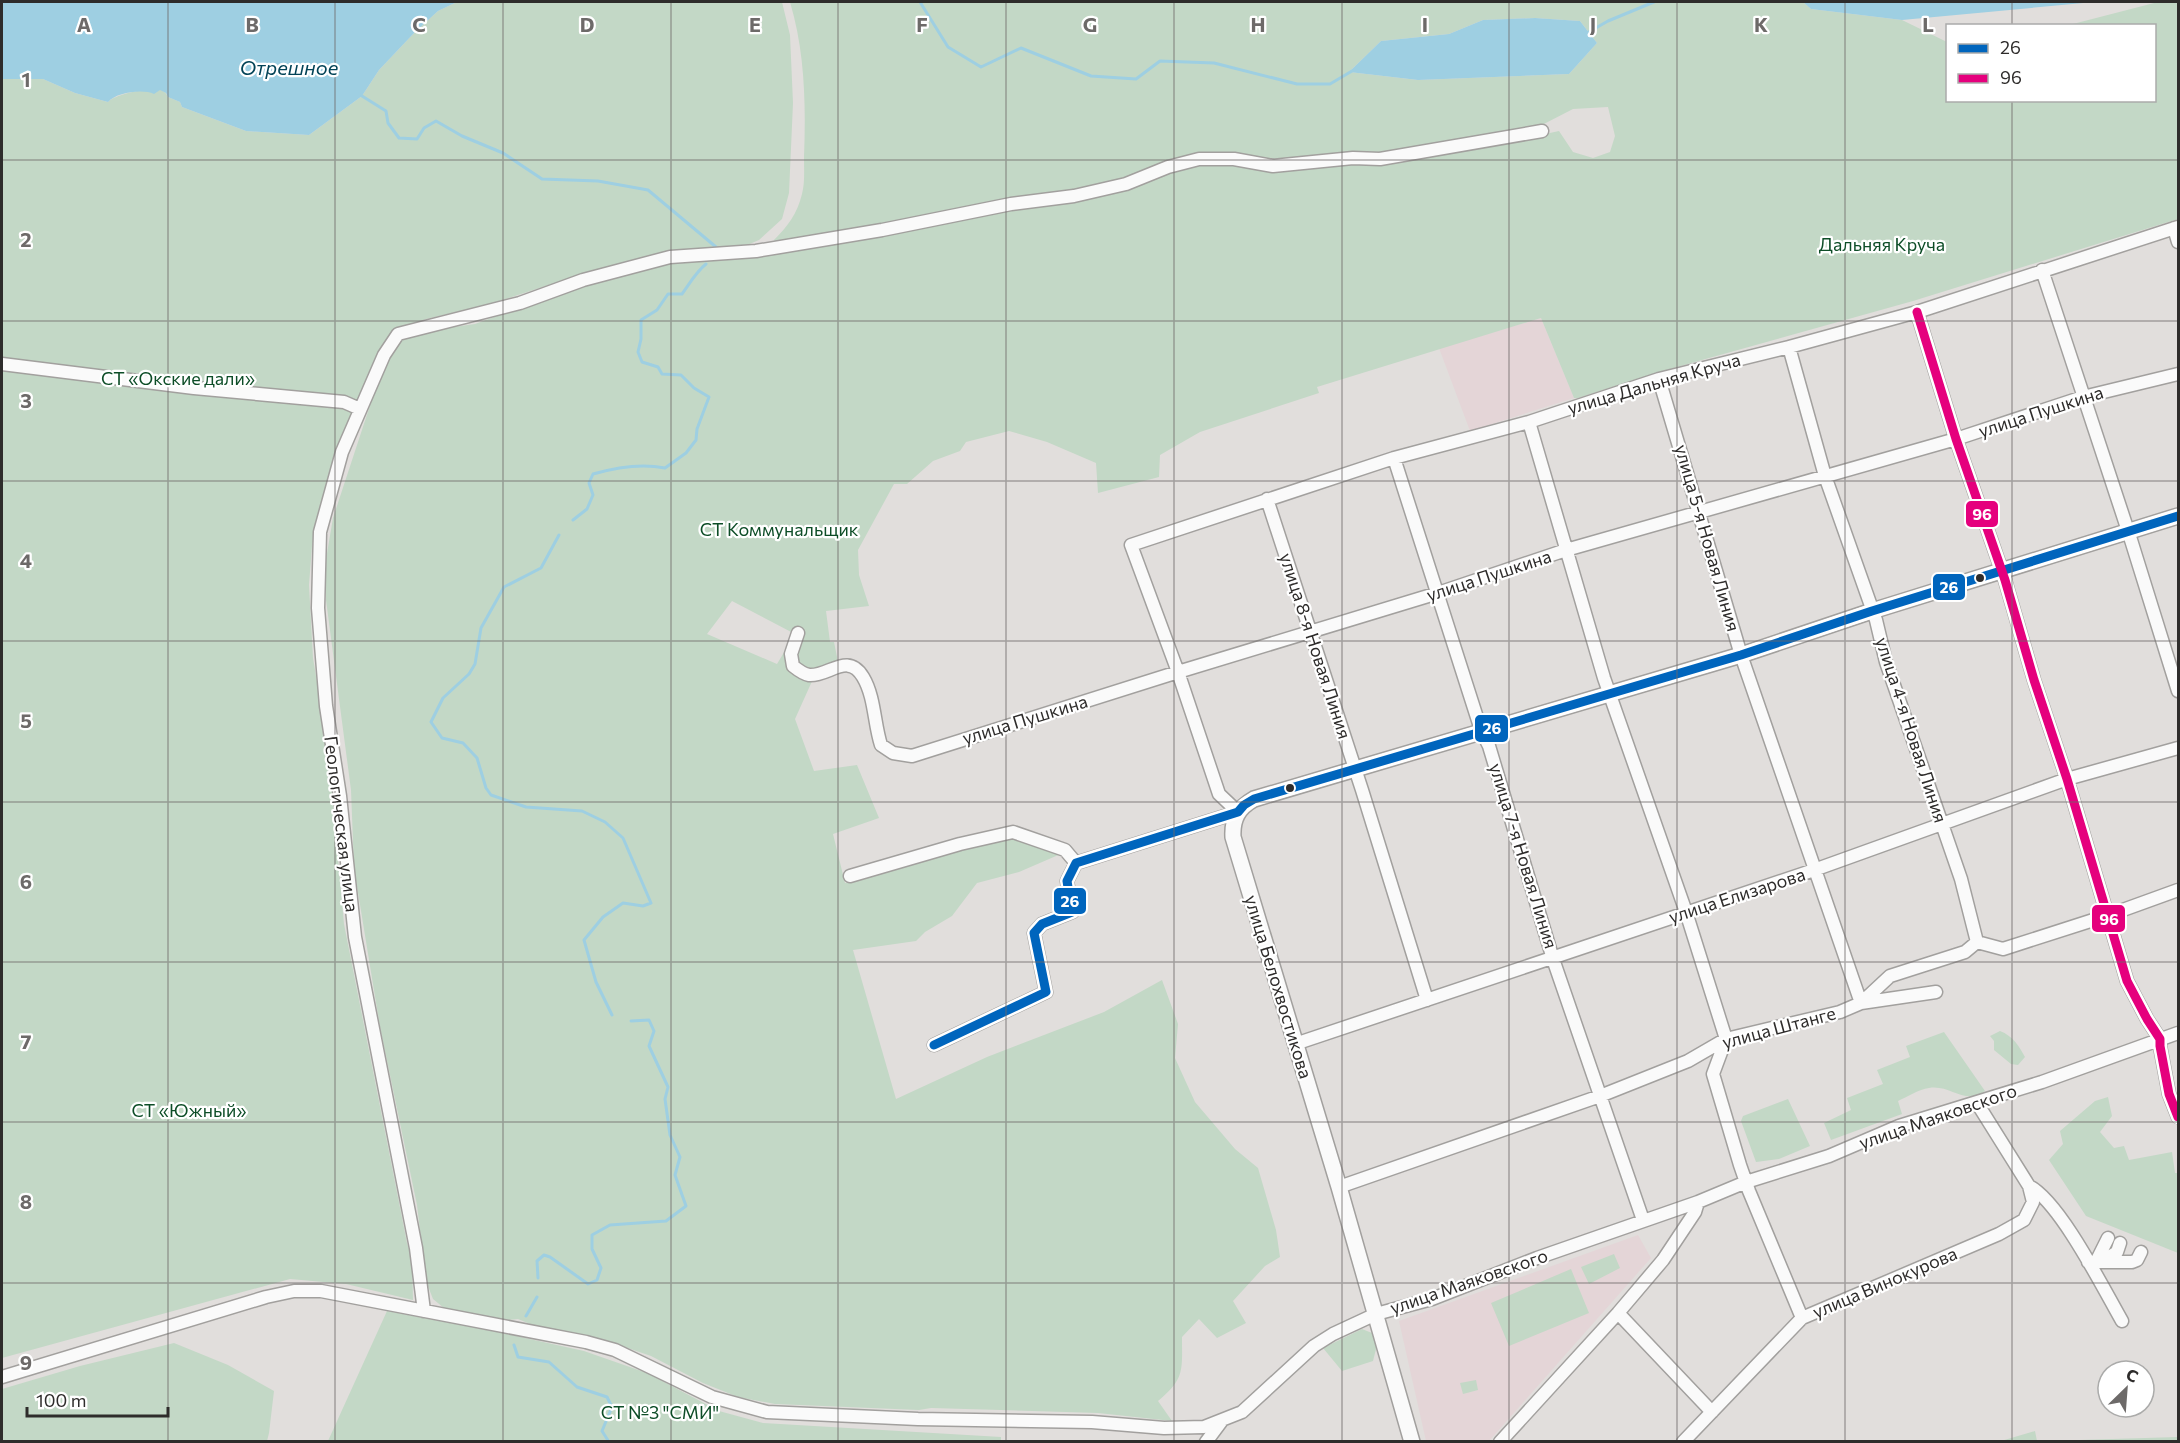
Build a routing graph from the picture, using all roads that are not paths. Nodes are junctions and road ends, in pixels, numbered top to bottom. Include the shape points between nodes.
1 (1542, 131) dead end
2 (2176, 228) edge
3 (2178, 242) edge
4 (2042, 270) junction
5 (1917, 312) junction
6 (1789, 347) junction
7 (2, 364) edge
8 (2178, 374) edge
9 (1659, 380) junction
10 (2083, 397) junction
11 (360, 409) junction
12 (1529, 422) junction
13 (1956, 439) junction
14 (1394, 458) junction
15 (1826, 476) junction
16 (1267, 499) junction
17 (1700, 513) junction
18 (2178, 516) edge
19 (2128, 530) junction
20 (1566, 550) junction
21 (2001, 571) junction
22 (1438, 593) junction
23 (1872, 611) junction
24 (1310, 631) junction
25 (798, 633) dead end
26 (1741, 654) junction
27 (1178, 672) junction
28 (2178, 691) edge
29 (1610, 693) junction
30 (1481, 730) junction
31 (2178, 748) edge
32 (1354, 769) junction
33 (2067, 779) junction
34 (1238, 812) junction
35 (1941, 823) junction
36 (1076, 863) junction
37 (1814, 870) junction
38 (850, 876) dead end
39 (2178, 890) edge
40 (1686, 912) junction
41 (2109, 915) junction
42 (1977, 942) junction
43 (1553, 958) junction
44 (1936, 992) dead end
45 (1427, 1000) junction
46 (1861, 1003) junction
47 (2178, 1033) edge
48 (1726, 1039) junction
49 (2160, 1039) junction
50 (1295, 1044) junction
51 (933, 1046) dead end
52 (1600, 1096) junction
53 (1977, 1103) junction
54 (2178, 1117) edge
55 (1746, 1182) junction
56 (2029, 1186) junction
57 (1339, 1187) junction
58 (1698, 1202) junction
59 (1643, 1220) junction
60 (2108, 1238) dead end
61 (2120, 1244) dead end
62 (2141, 1252) dead end
63 (2094, 1262) junction
64 (424, 1311) junction
65 (1618, 1313) junction
66 (1376, 1314) junction
67 (1802, 1318) junction
68 (2122, 1320) dead end
69 (2, 1377) edge
70 (1712, 1412) junction
71 (1221, 1422) junction
72 (1408, 1439) edge
73 (1206, 1442) edge
74 (1500, 1442) edge
75 (1683, 1442) edge

1 - 11 street, Геологическая улица via 1380,159 1273,166 1234,159 1199,159 1168,166 1126,184 1074,196 756,251 670,257 583,280 520,303 398,334 389,345
2 - 3 street
2 - 4 street, улица Дальняя Круча
4 - 5 street, улица Дальняя Круча
4 - 10 street
5 - 6 street, улица Дальняя Круча
5 - 13 street
6 - 9 street, улица Дальняя Круча
6 - 15 street, улица 4-я Новая Линия
7 - 11 street via 344,402
8 - 10 street, улица Пушкина
9 - 12 street, улица Дальняя Круча
9 - 17 street, улица 5-я Новая Линия
10 - 13 street, улица Пушкина
10 - 19 street
11 - 64 street, Геологическая улица via 342,453 320,532 318,608 326,706 355,937 414,1237
12 - 14 street, улица Дальняя Круча
12 - 20 street
13 - 15 street, улица Пушкина
13 - 21 street
14 - 16 street, улица Дальняя Круча
14 - 22 street, улица 7-я Новая Линия
15 - 17 street, улица Пушкина
15 - 23 street, улица 4-я Новая Линия
16 - 24 street, улица 8-я Новая Линия
16 - 27 street, улица Дальняя Круча via 1131,545
17 - 20 street, улица Пушкина
17 - 26 street, улица 5-я Новая Линия
18 - 19 main road
19 - 21 main road
19 - 28 street
20 - 22 street, улица Пушкина
20 - 29 street
21 - 23 main road
21 - 33 street
22 - 24 street, улица Пушкина
22 - 30 street, улица 7-я Новая Линия
23 - 26 main road
23 - 35 street, улица 4-я Новая Линия
24 - 27 street, улица Пушкина
24 - 32 street, улица 8-я Новая Линия
25 - 27 street, улица Пушкина via 793,666 812,675 845,665 858,670 868,690 881,745 893,753 912,756
26 - 29 main road
26 - 37 street, улица 5-я Новая Линия
27 - 34 street via 1219,794
29 - 30 main road
29 - 40 street
30 - 32 main road
30 - 43 street, улица 7-я Новая Линия
31 - 33 street, улица Елизарова
32 - 34 main road via 1254,799
32 - 45 street, улица 8-я Новая Линия
33 - 35 street, улица Елизарова
33 - 41 street
34 - 36 street
34 - 50 main road, улица Белохвостикова via 1232,824 1233,837
35 - 37 street, улица Елизарова
35 - 42 street, улица 4-я Новая Линия
36 - 38 street via 1065,850 1013,832
36 - 51 street via 1067,881 1072,912 1042,924 1034,933 1046,992
37 - 40 street, улица Елизарова
37 - 46 street, улица 5-я Новая Линия
39 - 41 street
40 - 43 street, улица Елизарова
40 - 48 street
41 - 42 street via 2003,949
41 - 49 street via 2127,981
42 - 46 street, улица Штанге via 1965,952 1890,976
43 - 45 street, улица Елизарова
43 - 52 street, улица 7-я Новая Линия
44 - 46 street
45 - 50 street, улица Елизарова
46 - 48 street, улица Штанге via 1840,1012
47 - 49 street, улица Маяковского
48 - 52 street, улица Штанге via 1688,1061
48 - 55 street via 1713,1074
49 - 53 street, улица Маяковского
49 - 54 street via 2169,1094
50 - 57 main road, улица Белохвостикова
52 - 57 street, улица Штанге
52 - 59 street, улица 7-я Новая Линия
53 - 55 street, улица Маяковского via 1899,1126 1829,1156
53 - 56 street
55 - 58 street, улица Маяковского
55 - 67 street
56 - 63 street via 2038,1191
56 - 67 street, улица Винокурова via 2033,1202 2025,1220
57 - 66 main road, улица Белохвостикова
58 - 59 street, улица Маяковского
58 - 65 street via 1663,1260
59 - 66 street, улица Маяковского via 1432,1299
60 - 63 street
61 - 63 street via 2110,1258
62 - 63 street via 2132,1262
63 - 68 street
64 - 69 street via 321,1291 294,1291
64 - 71 street via 615,1350 712,1397 767,1412 1092,1422 1187,1429
65 - 70 street
65 - 74 street
66 - 71 street, улица Маяковского via 1314,1346 1242,1412
66 - 72 main road, улица Белохвостикова
67 - 70 street, улица Винокурова
70 - 75 street, улица Винокурова
71 - 73 street

